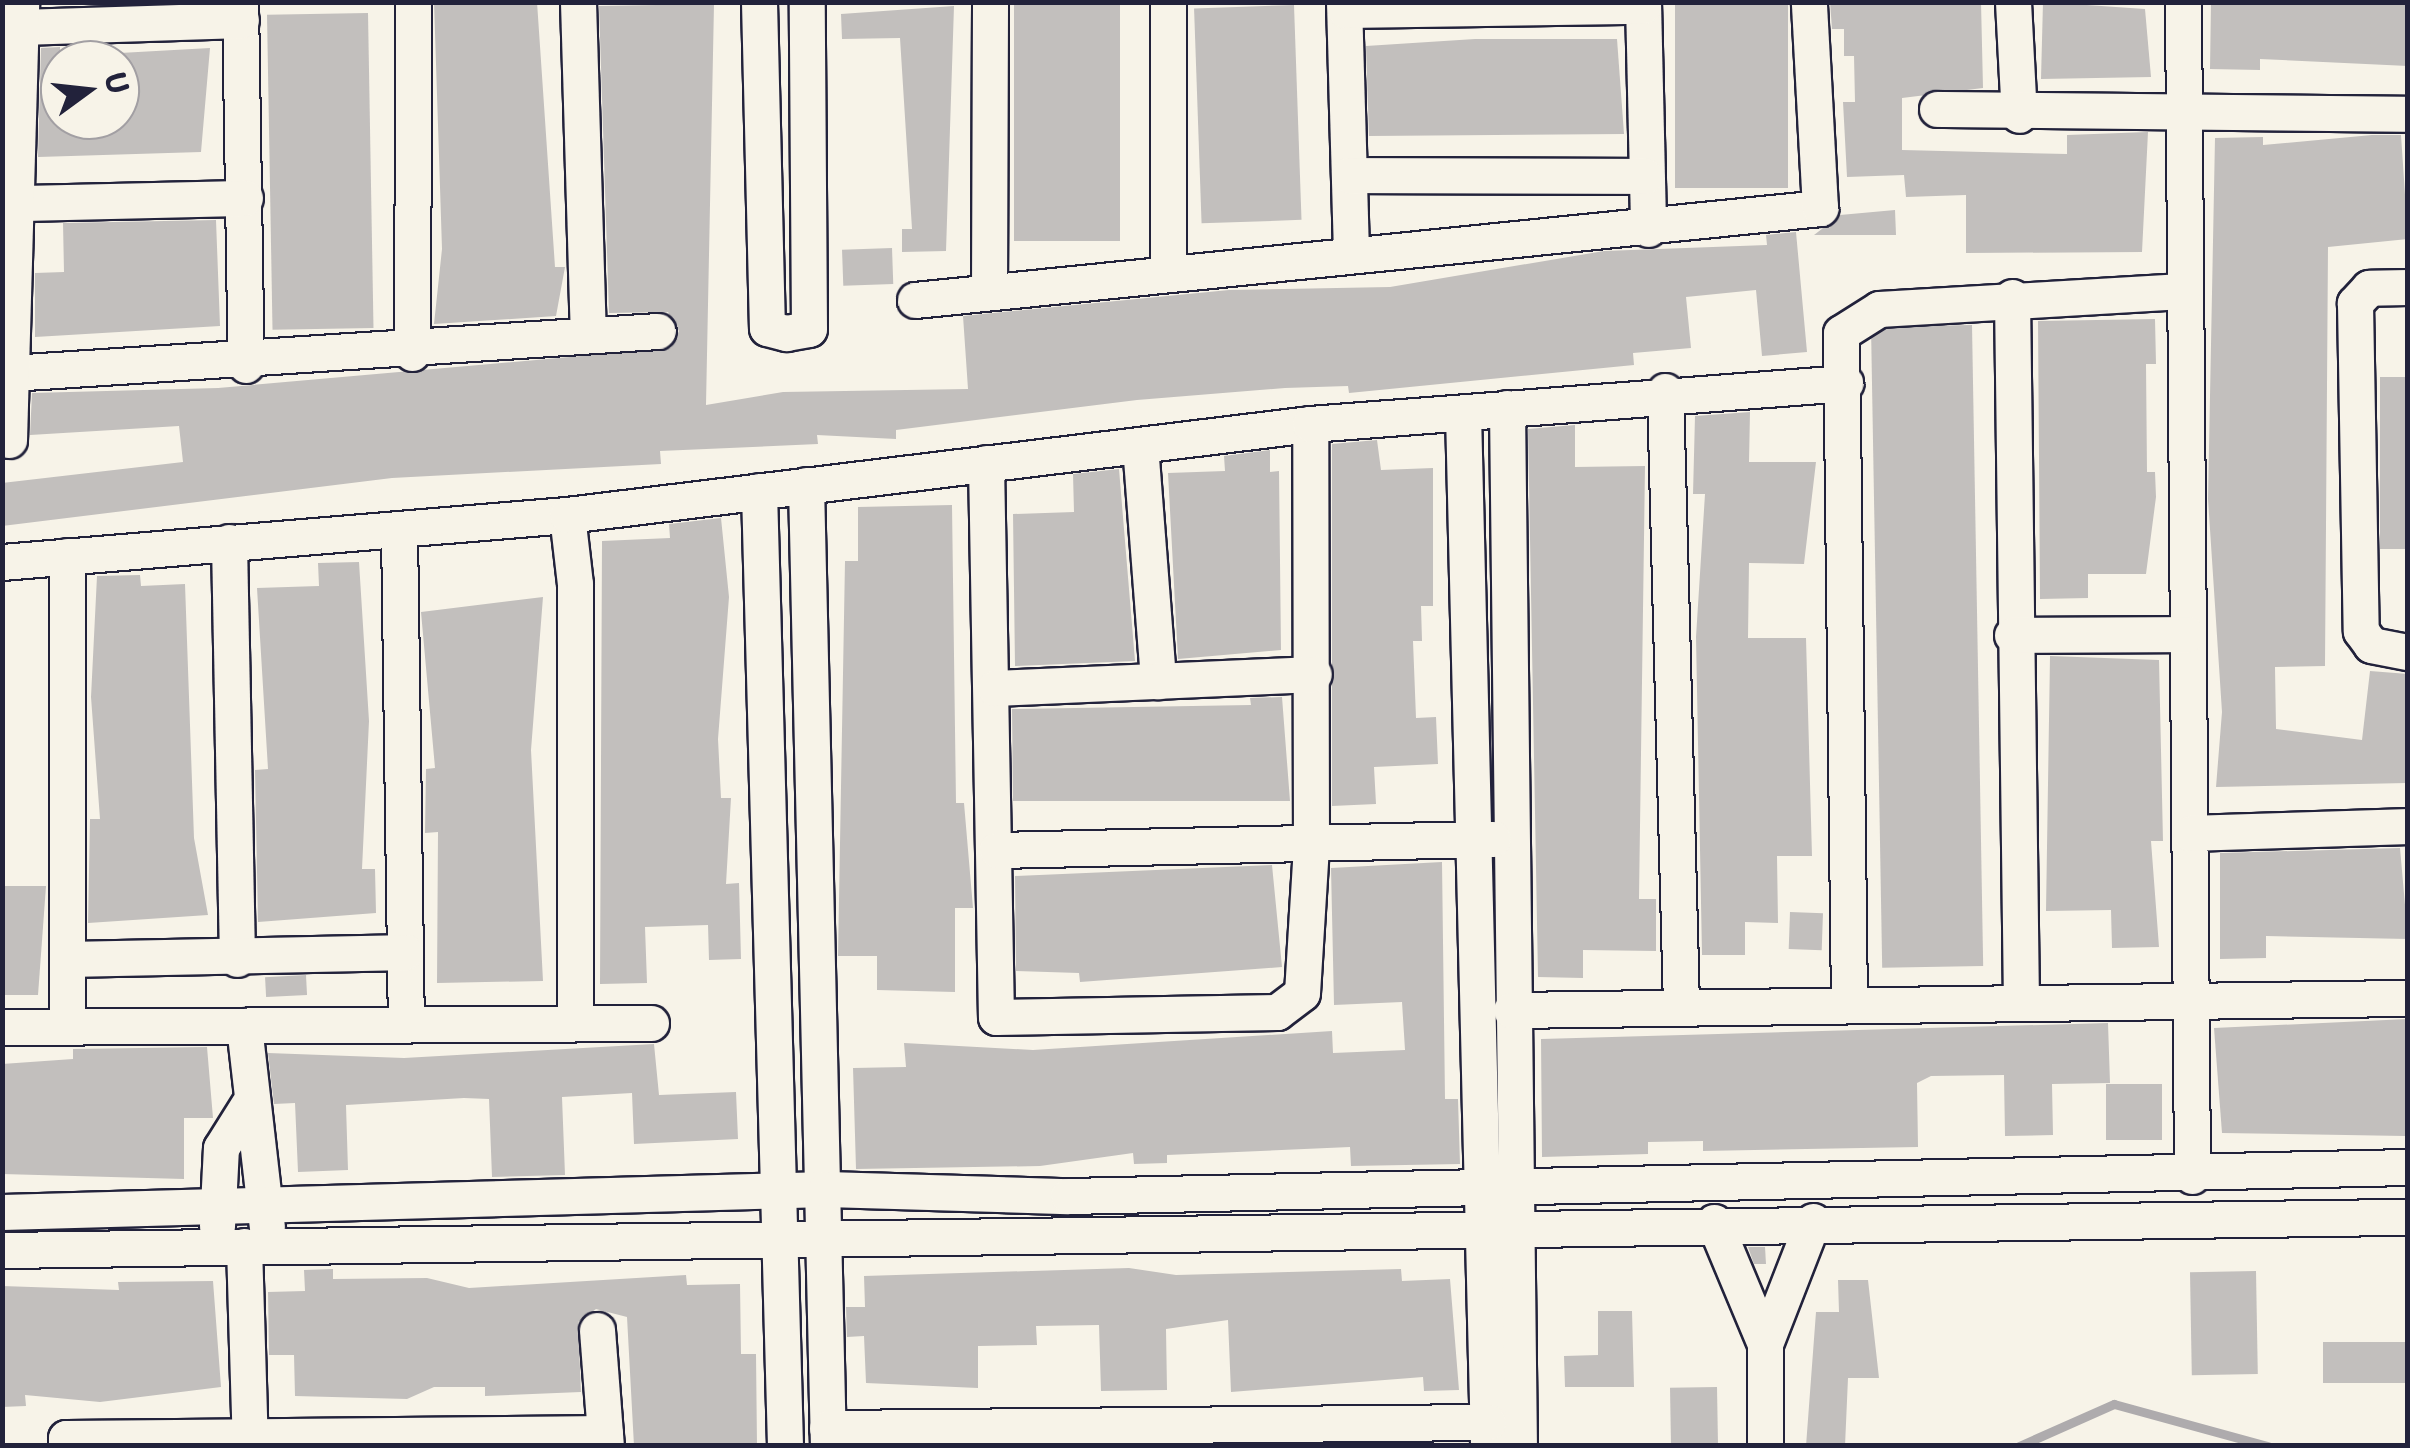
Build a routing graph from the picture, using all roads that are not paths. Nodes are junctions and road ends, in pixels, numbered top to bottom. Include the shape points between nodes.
1 (413, 2) edge
2 (578, 2) edge
3 (760, 2) edge
4 (808, 2) edge
5 (990, 2) edge
6 (1168, 2) edge
7 (1809, 2) edge
8 (2013, 2) edge
9 (2183, 2) edge
10 (1643, 4) edge
11 (1344, 6) edge
12 (240, 11) edge
13 (22, 15) edge
14 (1937, 109) dead end
15 (2408, 114) edge
16 (2019, 116) junction
17 (2187, 117) junction
18 (1349, 176) junction
19 (1645, 176) junction
20 (245, 198) junction
21 (18, 203) junction
22 (1648, 229) junction
23 (1351, 254) junction
24 (1168, 274) junction
25 (2408, 286) edge
26 (2182, 291) junction
27 (989, 292) junction
28 (2012, 298) junction
29 (915, 300) dead end
30 (658, 331) dead end
31 (588, 334) junction
32 (412, 353) junction
33 (246, 365) junction
34 (10, 373) junction
35 (1845, 383) junction
36 (1666, 391) junction
37 (1507, 408) junction
38 (1463, 413) junction
39 (1310, 424) junction
40 (10, 440) dead end
41 (1140, 445) junction
42 (986, 462) junction
43 (782, 488) junction
44 (568, 515) junction
45 (399, 530) junction
46 (229, 542) junction
47 (67, 556) junction
48 (2, 562) edge
49 (2187, 634) junction
50 (2012, 635) junction
51 (2408, 652) edge
52 (1314, 674) junction
53 (1158, 680) junction
54 (995, 688) junction
55 (2408, 826) edge
56 (2190, 834) junction
57 (1509, 839) junction
58 (1470, 840) junction
59 (1310, 844) junction
60 (997, 850) junction
61 (405, 952) junction
62 (237, 959) junction
63 (72, 960) junction
64 (2408, 998) edge
65 (2021, 1003) junction
66 (1849, 1005) junction
67 (2195, 1005) junction
68 (1681, 1007) junction
69 (1511, 1010) junction
70 (406, 1021) junction
71 (650, 1022) dead end
72 (575, 1023) junction
73 (244, 1026) junction
74 (67, 1027) junction
75 (2, 1028) edge
76 (248, 1106) junction
77 (2408, 1167) edge
78 (2143, 1176) junction
79 (2202, 1176) junction
80 (1479, 1186) junction
81 (1515, 1186) junction
82 (801, 1189) junction
83 (266, 1205) junction
84 (216, 1207) junction
85 (2, 1212) edge
86 (2408, 1217) edge
87 (2143, 1220) junction
88 (2213, 1220) junction
89 (1714, 1222) junction
90 (1813, 1222) junction
91 (1497, 1224) junction
92 (803, 1238) junction
93 (243, 1246) junction
94 (2, 1250) edge
95 (597, 1330) dead end
96 (1764, 1344) junction
97 (1488, 1434) edge
98 (1316, 1435) edge
99 (827, 1437) edge
100 (605, 1439) edge
101 (250, 1444) edge
102 (293, 1444) edge
103 (66, 1446) edge
104 (785, 1446) edge
105 (1520, 1446) edge
106 (1765, 1446) edge

1 - 32 street
2 - 31 street
3 - 4 street via 767,328 782,332 809,329
5 - 27 street
6 - 24 street
7 - 22 street via 1820,208
8 - 16 street
9 - 17 street
10 - 11 street
10 - 19 street
11 - 18 street
12 - 13 street
12 - 20 street
13 - 21 street
14 - 16 street
15 - 17 street
16 - 17 street
17 - 26 street
18 - 19 street
18 - 23 street
19 - 22 street
20 - 21 street
20 - 33 street
21 - 34 street
22 - 23 street
23 - 24 street
24 - 27 street
25 - 51 street via 2369,288 2355,303 2361,631 2385,651
26 - 28 street
26 - 49 street
27 - 29 street
28 - 35 street via 1870,314 1842,333
28 - 50 street
30 - 31 street
31 - 32 street
32 - 33 street
33 - 34 street
34 - 40 street
35 - 36 street
35 - 66 street
36 - 37 street
36 - 68 street
37 - 38 street
37 - 57 street
38 - 39 street
38 - 58 street
39 - 41 street
39 - 52 street
41 - 42 street
41 - 53 street
42 - 43 street
42 - 54 street
43 - 44 street
43 - 82 street
43 - 82 street
44 - 45 street
44 - 72 street
45 - 46 street
45 - 61 street
46 - 47 street
46 - 62 street
47 - 48 street
47 - 63 street
49 - 50 street
49 - 56 street
50 - 65 street
52 - 53 street
52 - 59 street
53 - 54 street
54 - 60 street
55 - 56 street
56 - 67 street
57 - 58 street
57 - 69 street
58 - 59 street
58 - 80 street
59 - 60 street
59 - 60 street via 1302,993 1277,1012 996,1016
61 - 62 street
61 - 70 street
62 - 63 street
63 - 74 street
64 - 67 street
65 - 66 street
65 - 67 street
66 - 68 street
67 - 79 street
68 - 69 street
69 - 81 street
70 - 72 street
70 - 73 street
71 - 72 street
73 - 74 street
73 - 76 street
74 - 75 street
76 - 83 street via 264,1148
76 - 84 street via 220,1148
77 - 79 street
78 - 79 street
78 - 81 street
78 - 87 street
79 - 88 street
80 - 81 street
80 - 82 street via 968,1198
80 - 91 street
81 - 91 street
82 - 83 street
82 - 92 street
82 - 92 street
83 - 84 street
83 - 93 street
84 - 85 street
84 - 93 street
86 - 88 street
87 - 88 street
87 - 90 street
89 - 90 street
89 - 91 street
89 - 96 street
90 - 96 street
91 - 92 street
91 - 97 street
91 - 105 street
92 - 93 street
92 - 99 street
92 - 104 street
93 - 94 street
93 - 101 street
95 - 100 street
96 - 106 street
97 - 98 street
98 - 99 street
100 - 102 street
101 - 102 street
101 - 103 street via 66,1438

